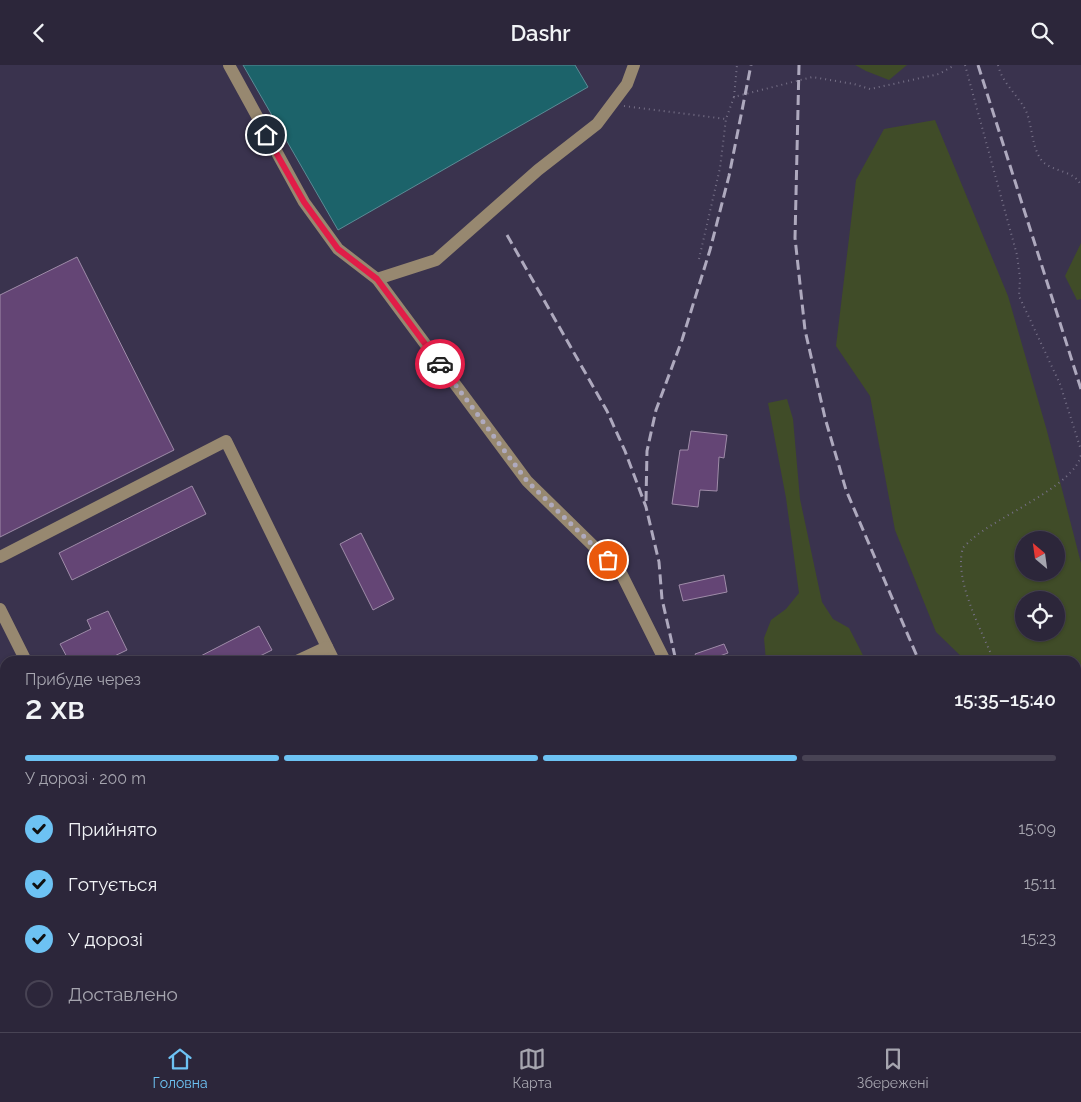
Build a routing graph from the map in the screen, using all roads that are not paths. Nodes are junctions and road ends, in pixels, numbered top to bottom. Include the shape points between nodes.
1 (229, 65) edge
2 (634, 65) edge
3 (377, 279) junction
4 (0, 557) edge
5 (0, 609) edge
6 (327, 647) junction
7 (24, 656) edge
8 (308, 656) edge
9 (332, 656) edge
10 (665, 656) edge

1 - 3 lane via 304,202 338,249
2 - 3 lane via 627,84 597,124 538,170 436,260
3 - 10 lane via 527,481 621,573
4 - 6 lane via 226,441
5 - 7 lane
6 - 8 lane
6 - 9 lane

